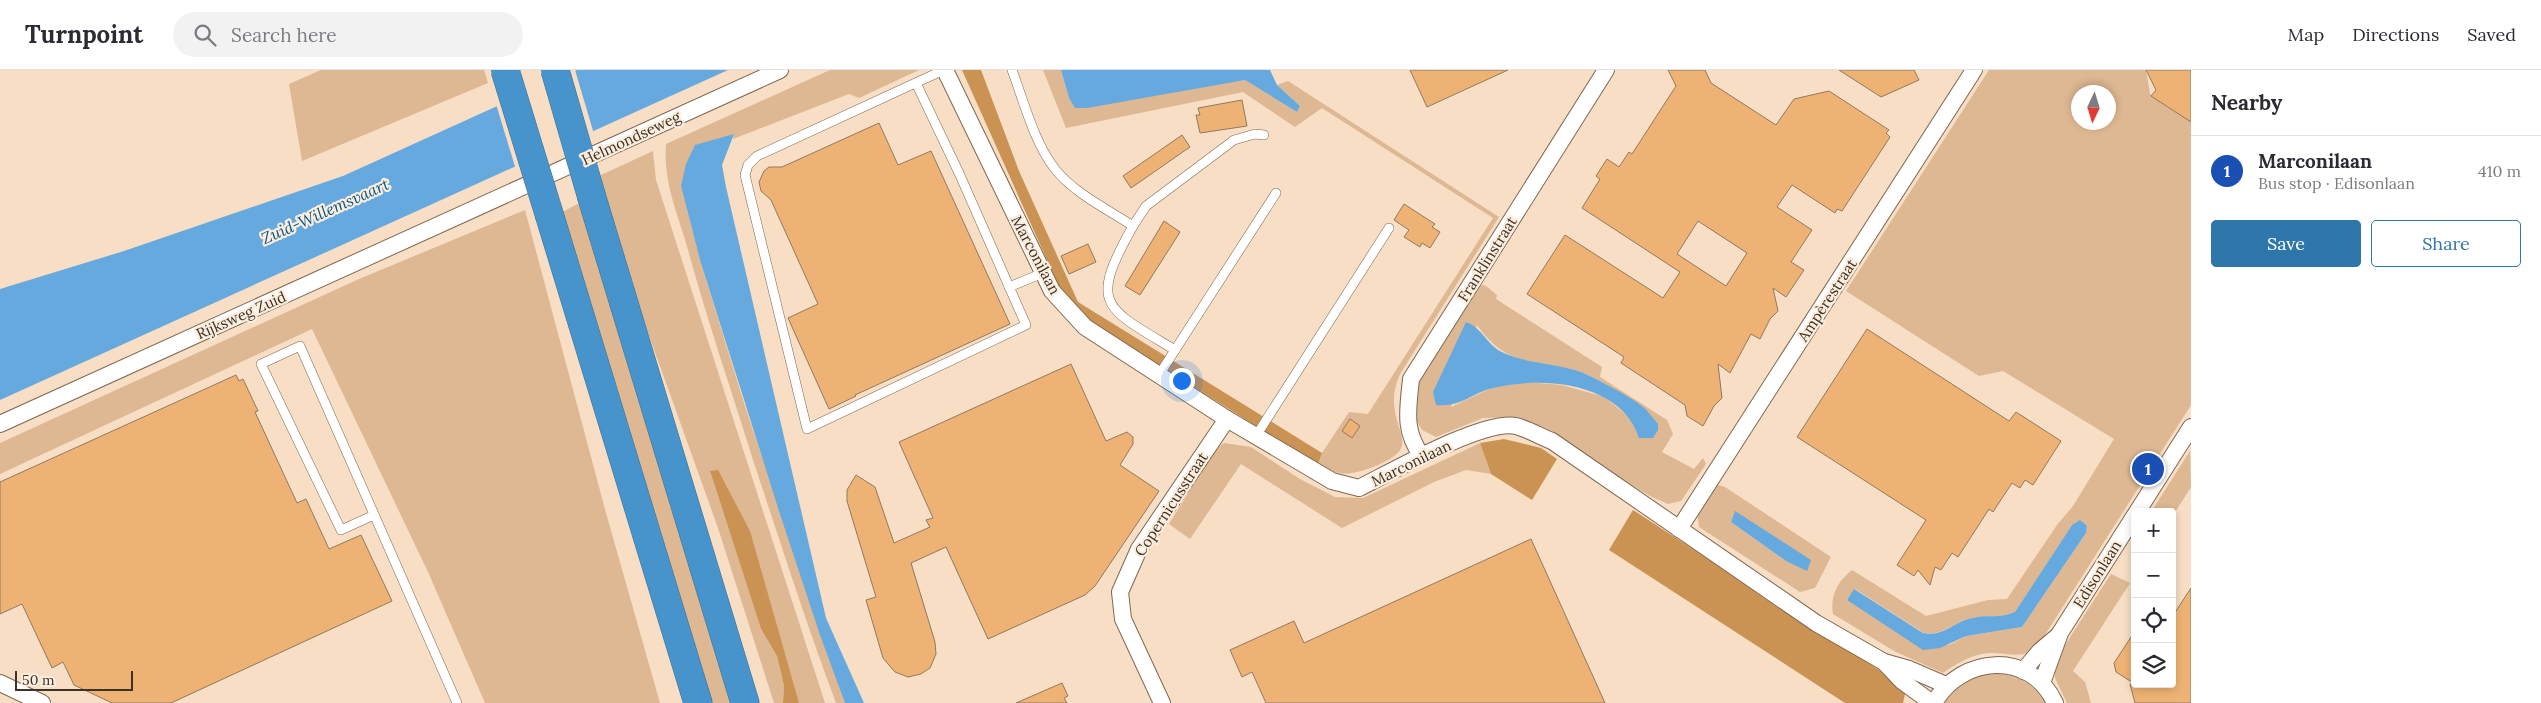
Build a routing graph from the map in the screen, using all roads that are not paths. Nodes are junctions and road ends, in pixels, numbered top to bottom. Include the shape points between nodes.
1 (505, 70) edge
2 (555, 70) edge
3 (780, 70) edge
4 (944, 70) edge
5 (1012, 70) edge
6 (1606, 70) edge
7 (1974, 70) edge
8 (916, 83) junction
9 (1264, 135) dead end
10 (1276, 193) dead end
11 (482, 206) joint
12 (1133, 226) junction
13 (1389, 228) dead end
14 (1043, 273) junction
15 (1009, 288) junction
16 (1175, 350) junction
17 (1159, 375) junction
18 (1227, 419) junction
19 (0, 424) edge
20 (2191, 427) edge
21 (1256, 436) junction
22 (1422, 456) junction
23 (2140, 508) edge
24 (374, 515) junction
25 (2131, 521) edge
26 (1679, 529) junction
27 (2060, 634) junction
28 (1884, 662) junction
29 (2023, 671) junction
30 (0, 683) edge
31 (2042, 683) junction
32 (1946, 685) junction
33 (42, 703) edge
34 (456, 703) edge
35 (698, 703) edge
36 (745, 703) edge
37 (1162, 703) edge
38 (1933, 703) edge
39 (2055, 703) edge

1 - 35 highway, bridge
2 - 36 highway, bridge
3 - 11 street, Helmondseweg
4 - 8 lane
4 - 14 street, Marconilaan
5 - 12 lane via 1043,150 1055,169 1068,182
6 - 22 street, Franklinstraat via 1411,379 1407,413 1412,442
7 - 26 street, Ampèrestraat
8 - 15 lane
8 - 15 lane via 757,156 748,165 745,175 807,429 1026,325
9 - 12 lane via 1234,140 1146,206
10 - 16 lane
11 - 19 street, Rijksweg Zuid
12 - 16 lane via 1109,274 1110,306
13 - 21 lane
14 - 15 lane
14 - 17 street, Marconilaan via 1052,291 1086,327
16 - 17 lane
17 - 18 street, Marconilaan
18 - 21 street, Marconilaan
18 - 37 street, Copernicusstraat via 1139,549 1120,592 1123,619
20 - 23 street
21 - 22 street, Marconilaan via 1332,481 1359,488
22 - 26 street, Marconilaan via 1478,431 1515,426 1552,441
24 - 24 lane via 300,346 261,364 342,530
24 - 34 lane
25 - 27 street, Edisonlaan
26 - 28 street, Marconilaan via 1816,623
27 - 29 street, Edisonlaan
27 - 31 street, Edisonlaan
28 - 32 street, Marconilaan
28 - 38 street, Marconilaan via 1902,682
29 - 31 street
29 - 32 street via 2003,665 1982,666 1963,673
30 - 33 street
31 - 39 street
32 - 38 street

